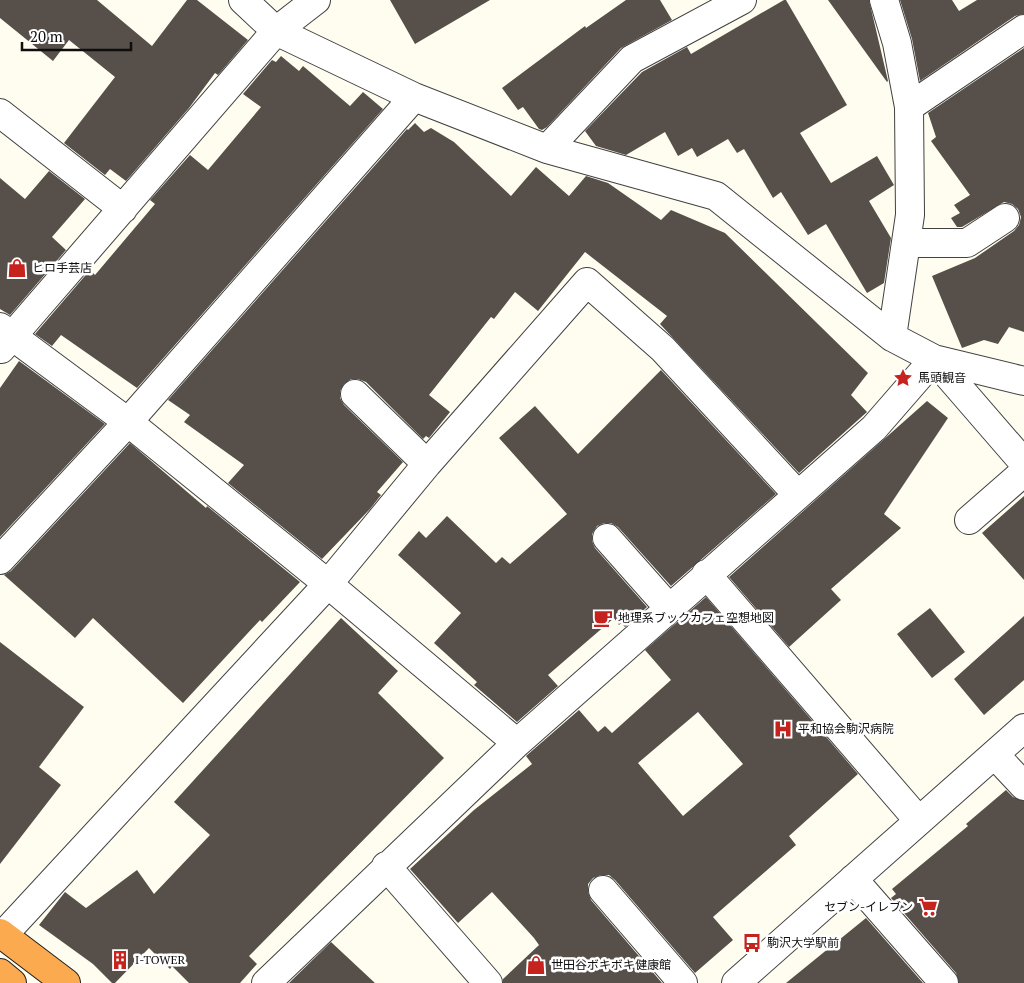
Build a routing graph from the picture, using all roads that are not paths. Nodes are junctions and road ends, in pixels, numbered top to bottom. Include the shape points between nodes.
1 (243, 0) edge
2 (316, 0) edge
3 (742, 0) edge
4 (884, 0) edge
5 (1024, 29) edge
6 (276, 31) junction
7 (414, 97) junction
8 (909, 107) junction
9 (0, 113) edge
10 (548, 149) junction
11 (124, 209) junction
12 (1005, 218) dead end
13 (906, 243) junction
14 (4, 337) edge
15 (892, 337) junction
16 (934, 359) junction
17 (1024, 380) edge
18 (355, 394) dead end
19 (128, 422) junction
20 (1024, 463) edge
21 (427, 464) junction
22 (1024, 472) edge
23 (798, 495) junction
24 (970, 520) dead end
25 (607, 538) dead end
26 (0, 560) edge
27 (706, 574) junction
28 (328, 584) junction
29 (669, 608) junction
30 (1024, 728) edge
31 (517, 743) junction
32 (995, 755) junction
33 (1024, 786) edge
34 (919, 821) junction
35 (386, 866) junction
36 (853, 879) junction
37 (603, 890) dead end
38 (2, 934) edge
39 (0, 973) edge
40 (12, 983) edge
41 (66, 983) edge
42 (266, 983) edge
43 (488, 983) edge
44 (683, 983) edge
45 (736, 983) edge
46 (944, 983) edge

1 - 6 street
2 - 6 street
3 - 10 street via 632,60
4 - 8 street via 897,43
5 - 8 street
6 - 7 street
6 - 11 street
7 - 10 street
7 - 19 street
8 - 13 street via 910,215
9 - 11 street
10 - 15 street via 716,196
11 - 14 street
12 - 13 street via 967,243
13 - 15 street
14 - 19 street
15 - 16 street
16 - 17 street
16 - 20 street
16 - 23 street via 874,428
18 - 21 street
19 - 26 street
19 - 28 street
21 - 23 street via 587,282 664,349
21 - 28 street
22 - 24 street
23 - 27 street
25 - 29 street
27 - 29 street
27 - 34 street
28 - 31 street
28 - 38 street
29 - 31 street
30 - 32 street
31 - 35 street
32 - 33 street
32 - 34 street
34 - 36 street
35 - 42 street
35 - 43 street
36 - 45 street
36 - 46 street
37 - 44 street
38 - 41 highway
39 - 40 highway

